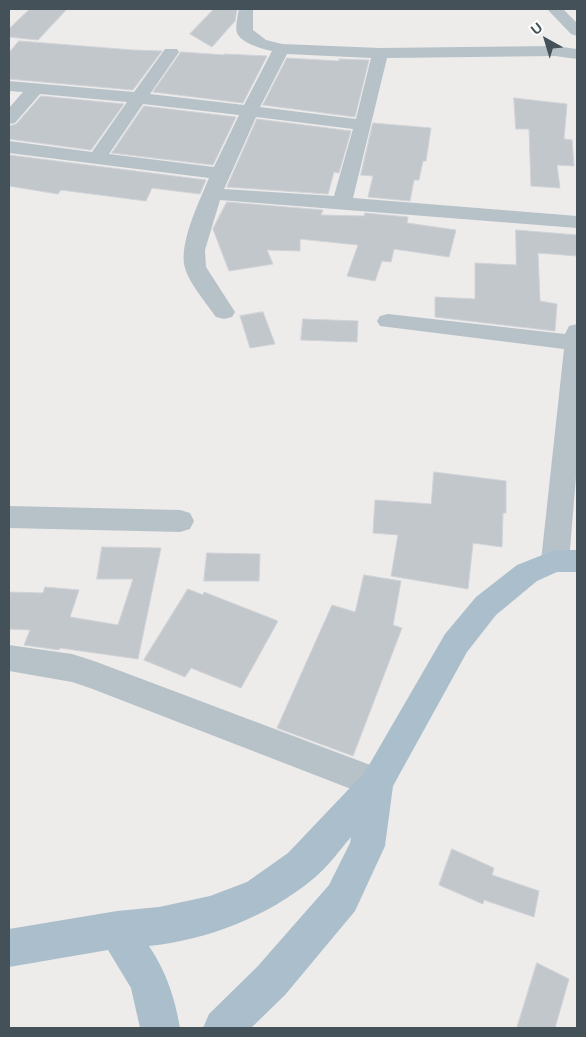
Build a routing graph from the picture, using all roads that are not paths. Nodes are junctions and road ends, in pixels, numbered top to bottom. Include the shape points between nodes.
1 (246, 9) edge
2 (554, 9) edge
3 (577, 31) edge
4 (281, 49) junction
5 (171, 52) dead end
6 (380, 53) junction
7 (577, 54) edge
8 (9, 86) edge
9 (35, 89) junction
10 (137, 98) junction
11 (250, 112) junction
12 (9, 119) edge
13 (364, 124) junction
14 (9, 147) edge
15 (97, 158) junction
16 (220, 174) junction
17 (213, 194) junction
18 (342, 202) junction
19 (577, 222) edge
20 (224, 312) dead end
21 (388, 321) dead end
22 (576, 337) edge
23 (9, 517) edge
24 (180, 521) dead end
25 (566, 561) edge
26 (9, 658) edge
27 (376, 783) junction
28 (117, 930) junction
29 (9, 948) edge
30 (160, 1028) edge
31 (224, 1028) edge

1 - 4 street via 245,32 260,43
2 - 3 street
4 - 6 street
4 - 11 street
5 - 10 street
6 - 7 street via 555,51
6 - 13 street
8 - 9 street
9 - 10 street
9 - 12 street
10 - 11 street
10 - 15 street
11 - 13 street
11 - 16 street
13 - 18 street
14 - 15 street
15 - 16 street
16 - 17 street
17 - 18 street
17 - 20 street via 197,236 195,267
18 - 19 street
21 - 22 street
22 - 25 street
23 - 24 street
25 - 27 main road via 527,573 486,606 456,643
26 - 27 street via 72,668 94,675
27 - 28 main road via 301,866 259,896 210,915 160,926
27 - 31 main road via 367,846 342,898 271,981
28 - 29 main road
28 - 30 main road via 148,979

